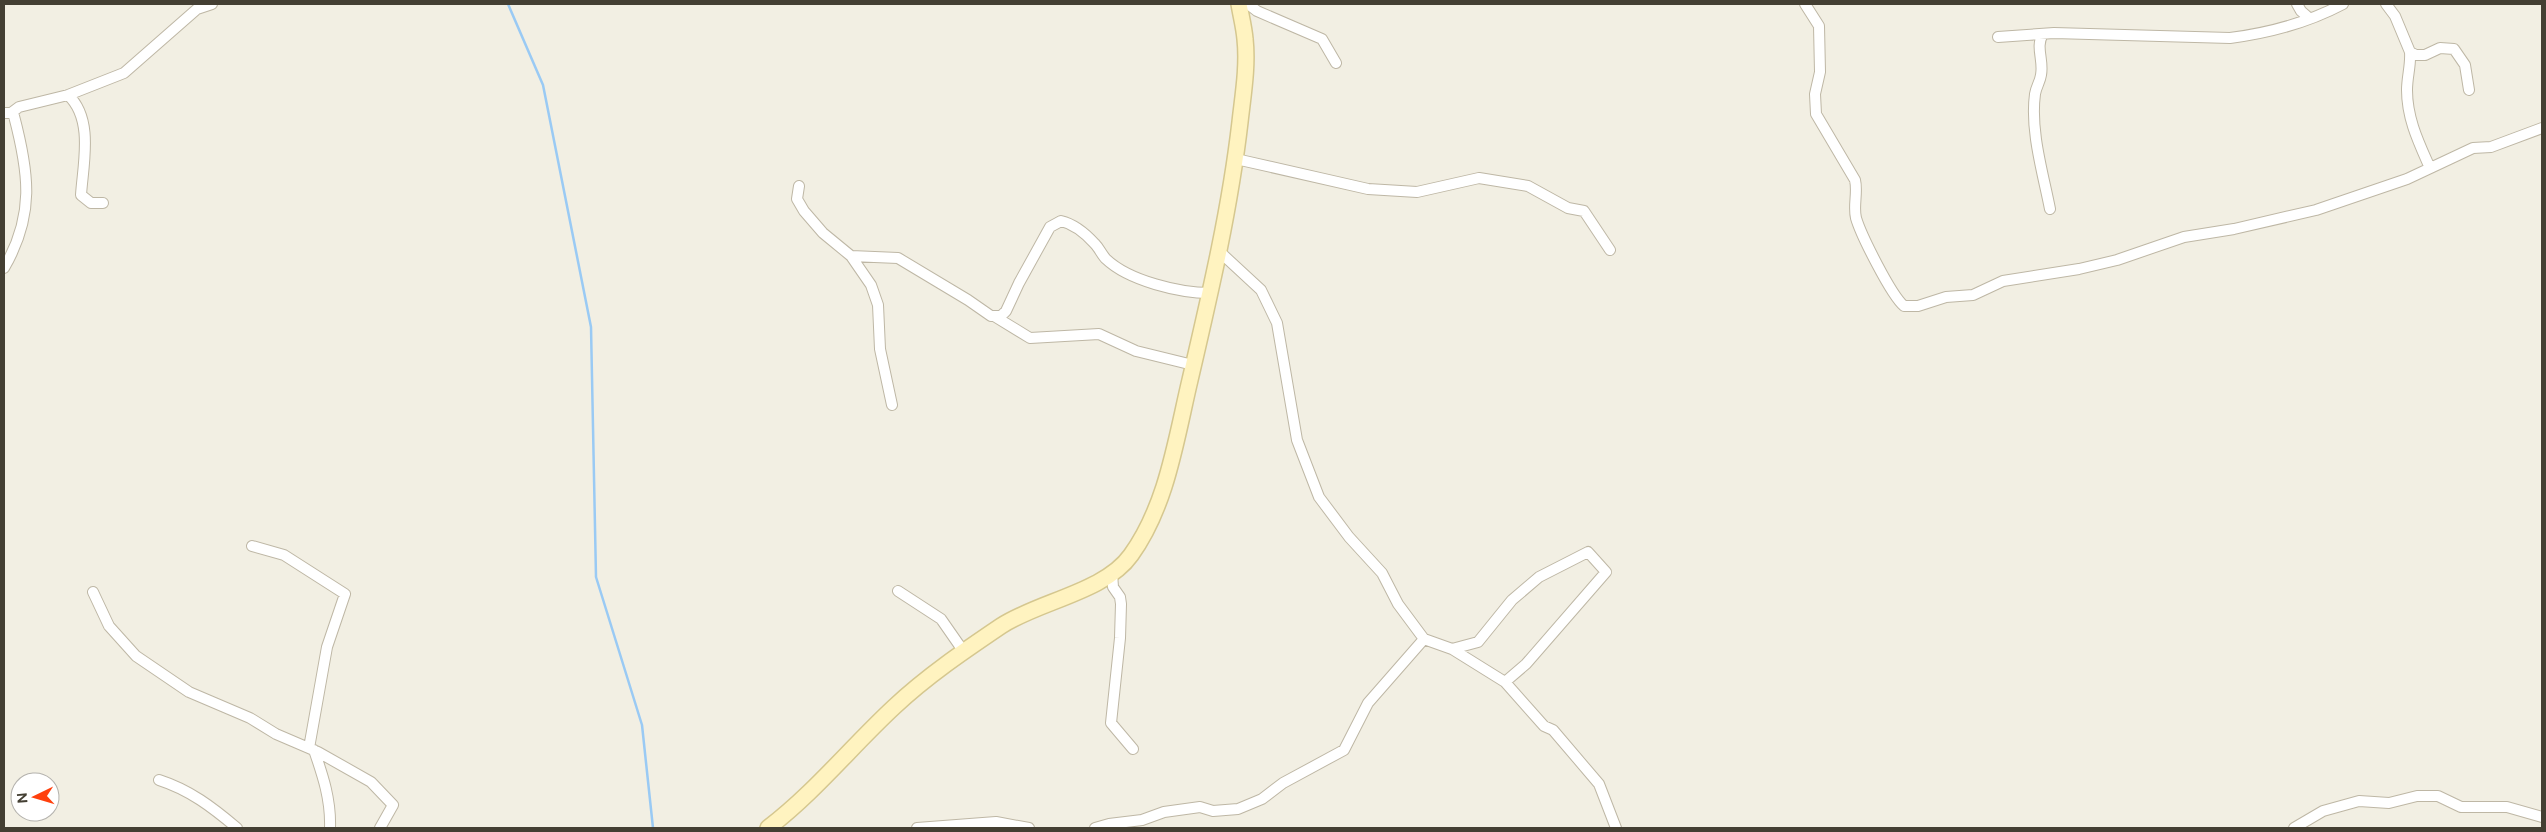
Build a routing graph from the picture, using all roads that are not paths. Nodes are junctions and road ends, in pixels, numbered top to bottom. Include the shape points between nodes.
1 (212, 4) edge
2 (1239, 4) edge
3 (1248, 4) edge
4 (1805, 4) edge
5 (2297, 4) edge
6 (2343, 4) edge
7 (2386, 4) edge
8 (2309, 18) junction
9 (2043, 34) junction
10 (1998, 37) dead end
11 (2410, 52) junction
12 (1336, 64) dead end
13 (2469, 90) dead end
14 (68, 95) junction
15 (8, 113) edge
16 (2542, 128) edge
17 (1236, 159) junction
18 (2430, 168) junction
19 (799, 186) dead end
20 (103, 202) dead end
21 (2050, 209) dead end
22 (1610, 250) dead end
23 (1220, 252) junction
24 (852, 256) junction
25 (4, 268) edge
26 (1210, 294) junction
27 (994, 316) junction
28 (1193, 365) junction
29 (892, 405) dead end
30 (252, 546) dead end
31 (1112, 573) junction
32 (898, 591) dead end
33 (93, 592) dead end
34 (1424, 639) junction
35 (1452, 649) junction
36 (964, 652) junction
37 (1505, 682) junction
38 (311, 749) junction
39 (1133, 749) dead end
40 (159, 780) dead end
41 (2542, 817) edge
42 (237, 828) edge
43 (330, 828) edge
44 (380, 828) edge
45 (768, 828) edge
46 (917, 828) edge
47 (1029, 828) edge
48 (1095, 828) edge
49 (1616, 828) edge
50 (2294, 828) edge

1 - 14 street via 196,9 124,73
2 - 17 street via 1246,42
3 - 12 street via 1322,39
4 - 18 street via 1819,26 1820,72 1816,114 1856,180 1856,218 1890,290 1904,306 1973,295 2003,281 2117,260 2184,236 2234,229 2316,210 2368,194
5 - 8 street
6 - 8 street
7 - 11 street
8 - 9 street via 2272,30 2230,38
9 - 10 street
9 - 21 street via 2038,45 2041,75 2035,95 2035,112 2040,162
11 - 13 street via 2416,55 2440,48 2454,49 2465,65
11 - 18 street via 2407,91 2411,124
14 - 15 street via 19,107
14 - 20 street via 82,120 81,195 91,203
15 - 25 street via 23,151 27,180 22,231
16 - 18 street via 2499,145 2463,152
17 - 22 street via 1368,189 1417,192 1479,178 1528,186 1568,208 1584,211
17 - 23 street
19 - 24 street via 797,199 804,211
23 - 26 street
23 - 34 street via 1261,290 1277,323 1297,440 1319,497 1382,573 1398,604
24 - 27 street via 898,258
24 - 29 street via 871,284 878,305 880,349
26 - 27 street via 1194,293 1128,274 1105,259 1095,244 1071,223 1061,221 1050,227 1006,311
26 - 28 street
27 - 28 street via 1030,338 1099,334 1136,351
28 - 31 street via 1168,469 1152,518 1131,555
30 - 38 street via 284,555 345,594 327,647
31 - 36 street via 1016,616
31 - 39 street via 1113,587 1121,604 1111,723
32 - 36 street via 941,619
33 - 38 street via 109,626 136,656 189,692
34 - 35 street
34 - 48 street via 1368,703 1344,750 1283,783 1262,799 1238,809 1213,811 1200,807
35 - 37 street
35 - 37 street via 1478,642 1512,600 1539,577 1588,552 1606,572 1526,664
36 - 45 street via 895,706 798,804
37 - 49 street via 1544,726 1553,730 1599,784
38 - 43 street via 326,784
38 - 44 street via 370,782 393,805
40 - 42 street via 183,788 220,812
41 - 50 street via 2507,807 2461,806 2438,796 2417,796 2389,803 2359,802 2323,811
46 - 47 street via 996,822

